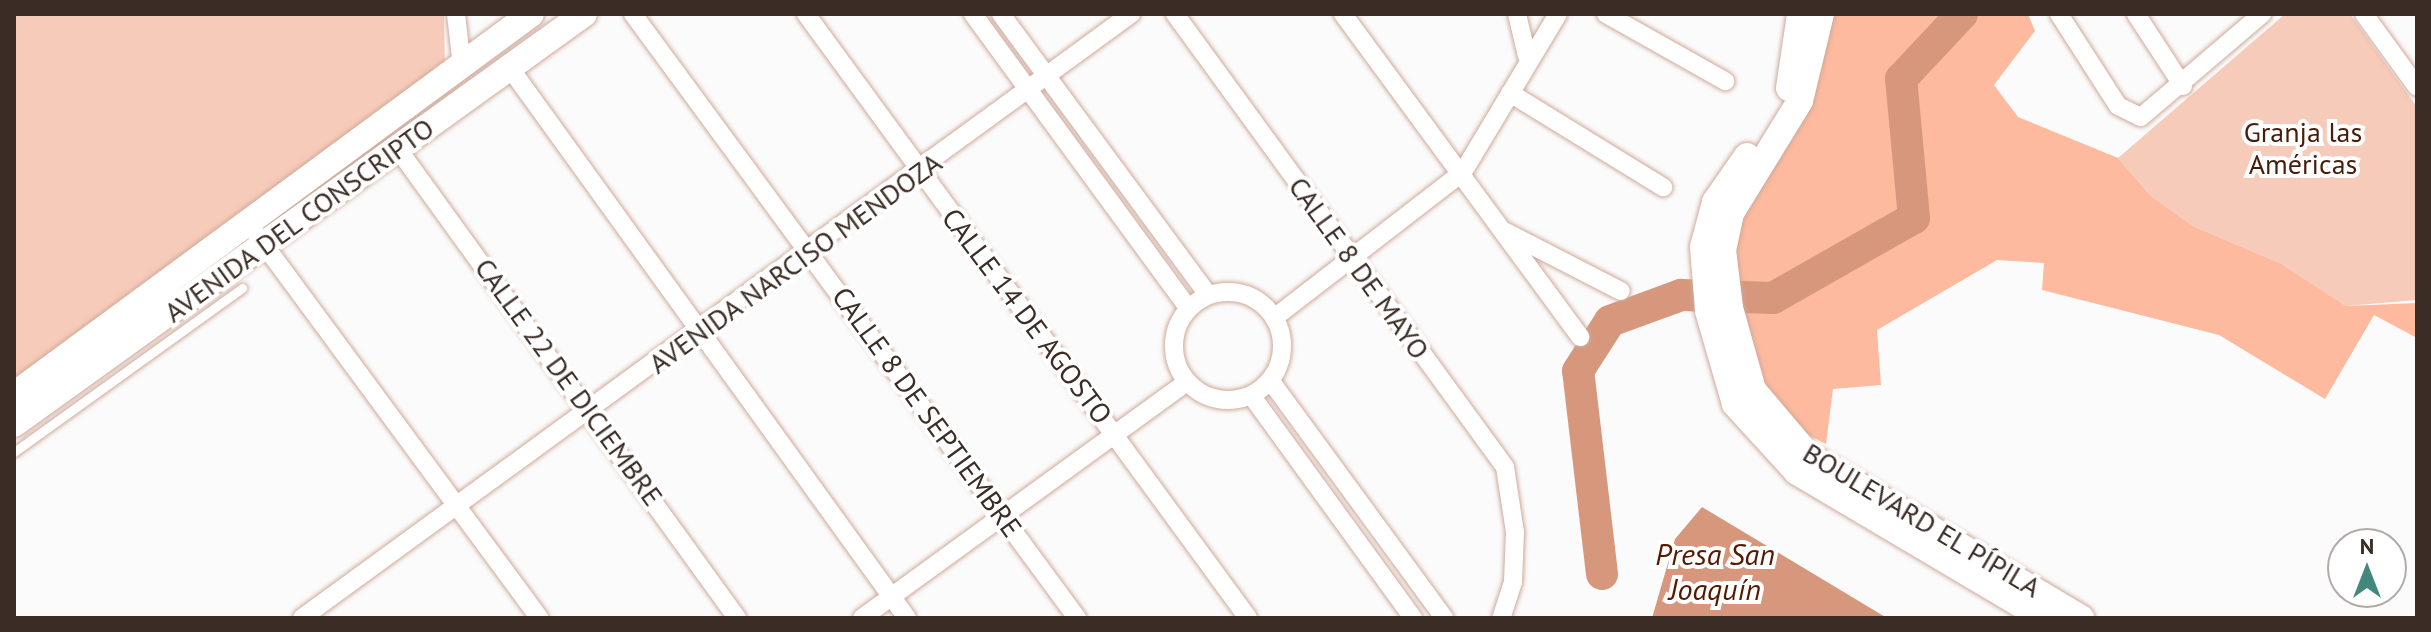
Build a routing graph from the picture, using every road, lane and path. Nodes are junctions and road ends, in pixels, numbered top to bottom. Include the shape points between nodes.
1 (456, 14) edge
2 (531, 14) edge
3 (584, 14) edge
4 (633, 14) edge
5 (806, 14) edge
6 (973, 14) edge
7 (1001, 14) edge
8 (1131, 14) edge
9 (1175, 14) edge
10 (1343, 14) edge
11 (1517, 14) edge
12 (1558, 14) edge
13 (1606, 14) edge
14 (1800, 14) edge
15 (1821, 14) edge
16 (2059, 14) edge
17 (2136, 14) edge
18 (2262, 14) edge
19 (2364, 14) edge
20 (1527, 56) junction
21 (462, 67) junction
22 (510, 68) junction
23 (1047, 76) junction
24 (1725, 81) dead end
25 (2183, 86) junction
26 (2417, 87) edge
27 (1030, 90) junction
28 (1510, 93) junction
29 (398, 149) junction
30 (920, 172) junction
31 (1463, 172) junction
32 (1663, 187) dead end
33 (249, 223) junction
34 (1502, 231) junction
35 (265, 245) junction
36 (810, 249) junction
37 (1353, 259) junction
38 (1714, 282) junction
39 (242, 288) dead end
40 (1621, 291) dead end
41 (1208, 295) junction
42 (1188, 308) junction
43 (1719, 310) junction
44 (1274, 318) junction
45 (699, 332) junction
46 (1580, 337) dead end
47 (1270, 380) junction
48 (1187, 382) junction
49 (14, 395) edge
50 (1251, 395) junction
51 (592, 410) junction
52 (14, 424) edge
53 (1114, 434) junction
54 (14, 452) edge
55 (455, 507) junction
56 (1002, 514) junction
57 (891, 596) junction
58 (302, 618) edge
59 (539, 618) edge
60 (737, 618) edge
61 (862, 618) edge
62 (907, 618) edge
63 (1077, 618) edge
64 (1248, 618) edge
65 (1413, 618) edge
66 (1444, 618) edge
67 (1501, 618) edge
68 (2044, 618) edge
69 (2081, 618) edge

1 - 21 street
2 - 21 street, AVENIDA DEL CONSCRIPTO
3 - 22 street, AVENIDA DEL CONSCRIPTO
4 - 36 street, CALLE 8 DE SEPTIEMBRE
5 - 30 street, CALLE 14 DE AGOSTO
6 - 27 street
7 - 23 street
8 - 23 street, AVENIDA NARCISO MENDOZA
9 - 37 street, CALLE 8 DE MAYO
10 - 31 street
11 - 20 street
12 - 20 street
13 - 24 street
14 - 38 street, BOULEVARD EL PÍPILA via 1788,91 1715,202 1703,247
15 - 38 street, BOULEVARD EL PÍPILA via 1800,101 1731,213
16 - 25 street via 2126,114 2149,114
17 - 25 street
18 - 25 street
19 - 26 street
20 - 28 street
21 - 33 street, AVENIDA DEL CONSCRIPTO
22 - 29 street, AVENIDA DEL CONSCRIPTO
22 - 45 street
23 - 27 street, AVENIDA NARCISO MENDOZA
23 - 41 street
27 - 30 street, AVENIDA NARCISO MENDOZA
27 - 42 street
28 - 31 street
28 - 32 street
29 - 35 street, AVENIDA DEL CONSCRIPTO
29 - 51 street, CALLE 22 DE DICIEMBRE
30 - 36 street, AVENIDA NARCISO MENDOZA
30 - 53 street, CALLE 14 DE AGOSTO
31 - 34 street
31 - 37 street
33 - 35 street
33 - 49 street, AVENIDA DEL CONSCRIPTO
34 - 40 street
34 - 46 street
35 - 52 street, AVENIDA DEL CONSCRIPTO
35 - 55 street
36 - 45 street, AVENIDA NARCISO MENDOZA
36 - 56 street, CALLE 8 DE SEPTIEMBRE
37 - 44 street
37 - 67 street, CALLE 8 DE MAYO via 1505,467 1515,532 1513,582
38 - 43 street, BOULEVARD EL PÍPILA
39 - 54 lane
41 - 42 street
41 - 44 street via 1245,295
42 - 48 street via 1173,345
43 - 68 street, BOULEVARD EL PÍPILA via 1735,404 1765,446 1846,503
43 - 69 street, BOULEVARD EL PÍPILA via 1753,390 1809,456
44 - 47 street via 1282,349
45 - 51 street, AVENIDA NARCISO MENDOZA
45 - 57 street
47 - 50 street
47 - 66 street
48 - 50 street via 1217,399
48 - 53 street
50 - 65 street
51 - 55 street, AVENIDA NARCISO MENDOZA
51 - 60 street, CALLE 22 DE DICIEMBRE
53 - 56 street
53 - 64 street, CALLE 14 DE AGOSTO
55 - 58 street, AVENIDA NARCISO MENDOZA
55 - 59 street
56 - 57 street
56 - 63 street, CALLE 8 DE SEPTIEMBRE
57 - 61 street
57 - 62 street

